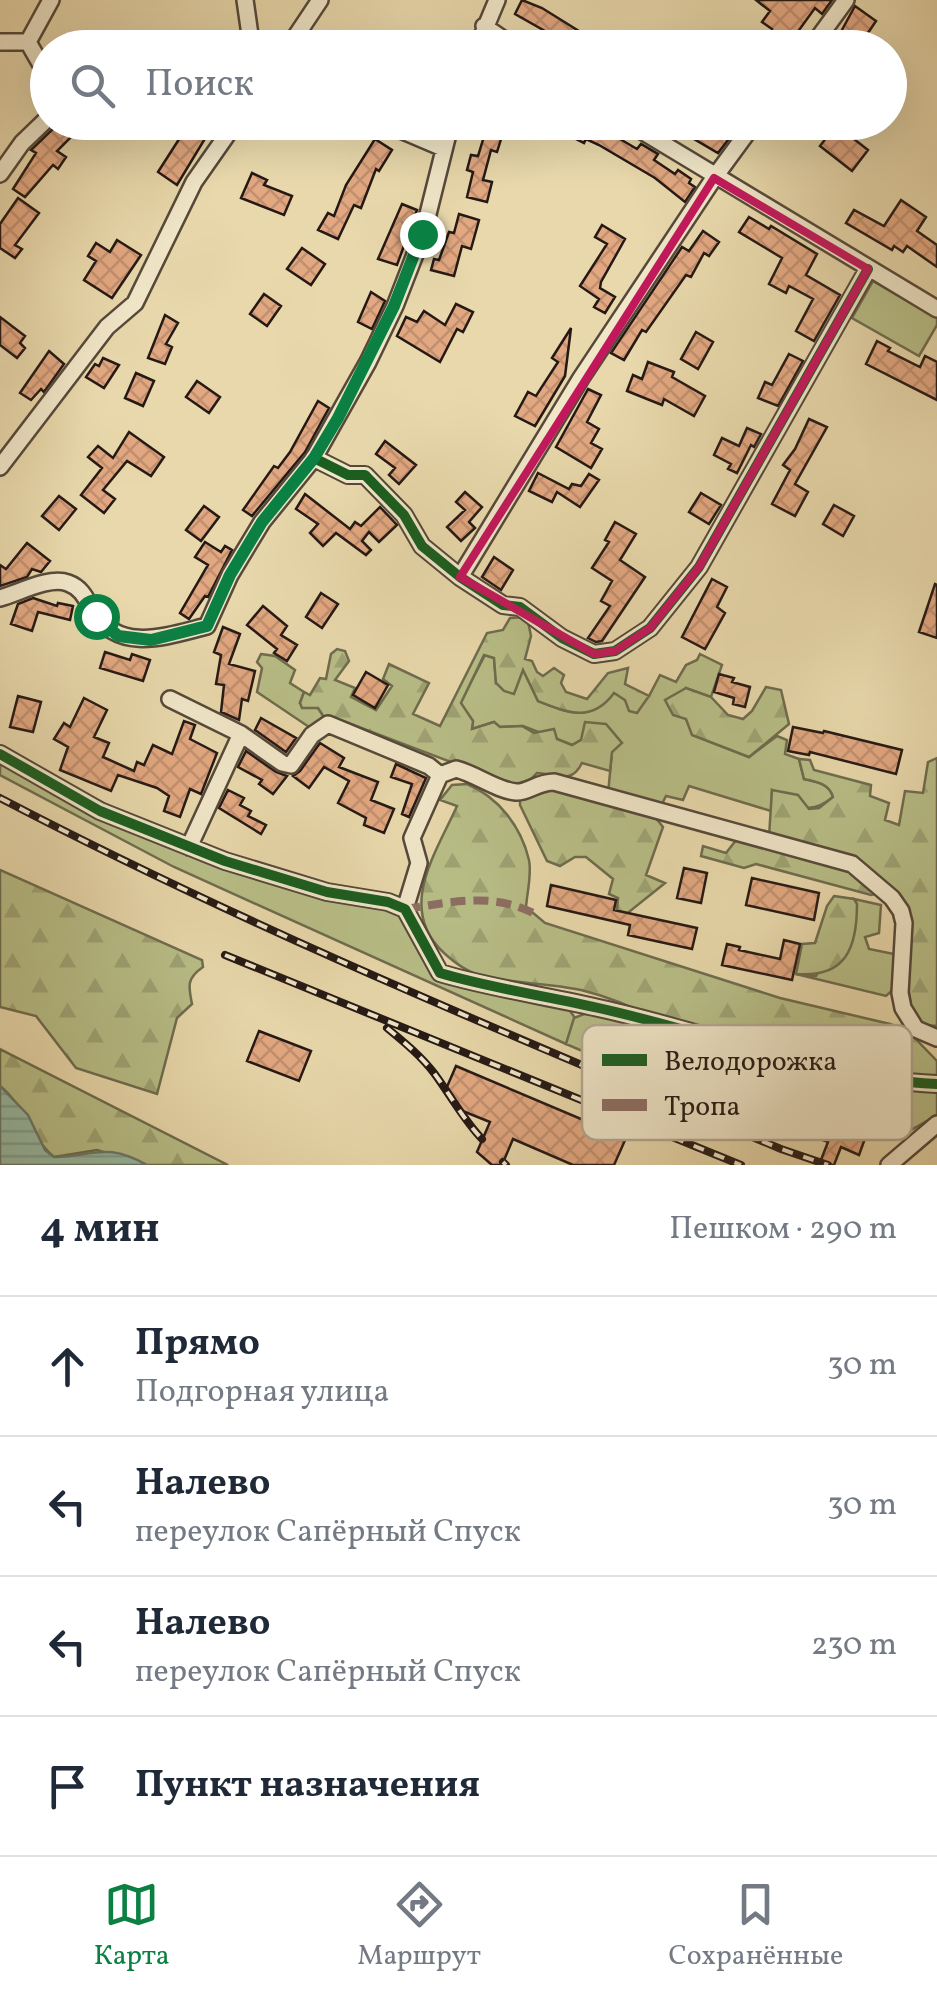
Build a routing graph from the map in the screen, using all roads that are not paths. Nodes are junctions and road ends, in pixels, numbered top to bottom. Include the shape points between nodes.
1 (52, 0) edge
2 (244, 0) edge
3 (320, 0) edge
4 (497, 0) edge
5 (846, 0) edge
6 (484, 26) junction
7 (35, 30) edge
8 (249, 30) edge
9 (300, 30) edge
10 (483, 30) edge
11 (490, 30) edge
12 (824, 30) edge
13 (30, 38) edge
14 (0, 42) edge
15 (28, 42) junction
16 (30, 45) edge
17 (30, 135) edge
18 (223, 140) edge
19 (424, 140) edge
20 (445, 140) edge
21 (655, 140) edge
22 (742, 140) edge
23 (443, 148) junction
24 (0, 174) edge
25 (714, 178) junction
26 (868, 269) junction
27 (937, 309) edge
28 (314, 458) junction
29 (0, 467) edge
30 (460, 577) junction
31 (0, 598) edge
32 (170, 699) dead end
33 (242, 734) junction
34 (0, 754) edge
35 (440, 775) junction
36 (189, 847) junction
37 (405, 909) junction
38 (662, 1025) edge
39 (937, 1038) edge
40 (912, 1083) edge
41 (937, 1084) edge
42 (937, 1124) edge
43 (889, 1165) edge

1 - 7 street
2 - 8 street
3 - 9 street
4 - 6 street
5 - 12 street
6 - 10 street
6 - 11 street
13 - 15 street
14 - 15 street
15 - 16 street
17 - 24 street
18 - 29 street via 194,182 135,303 107,327
19 - 23 street
20 - 23 street
21 - 25 street
22 - 25 street
23 - 28 street via 422,234 394,306
25 - 26 street
25 - 30 street via 580,378
26 - 27 street
26 - 30 street via 700,568 650,628 615,651 594,654
28 - 30 street via 348,476 366,475 404,515 422,546
28 - 31 street via 262,522 207,626 151,640 118,636 96,616 84,592 66,582
32 - 33 street
33 - 35 street via 291,765 312,734 328,724
33 - 36 street
34 - 36 street via 100,811
35 - 37 street via 412,838 419,863
35 - 39 street via 456,768 514,792 554,782 852,864 901,911 903,1008 916,1029
36 - 37 street
37 - 38 street via 440,973
40 - 41 street
42 - 43 street

